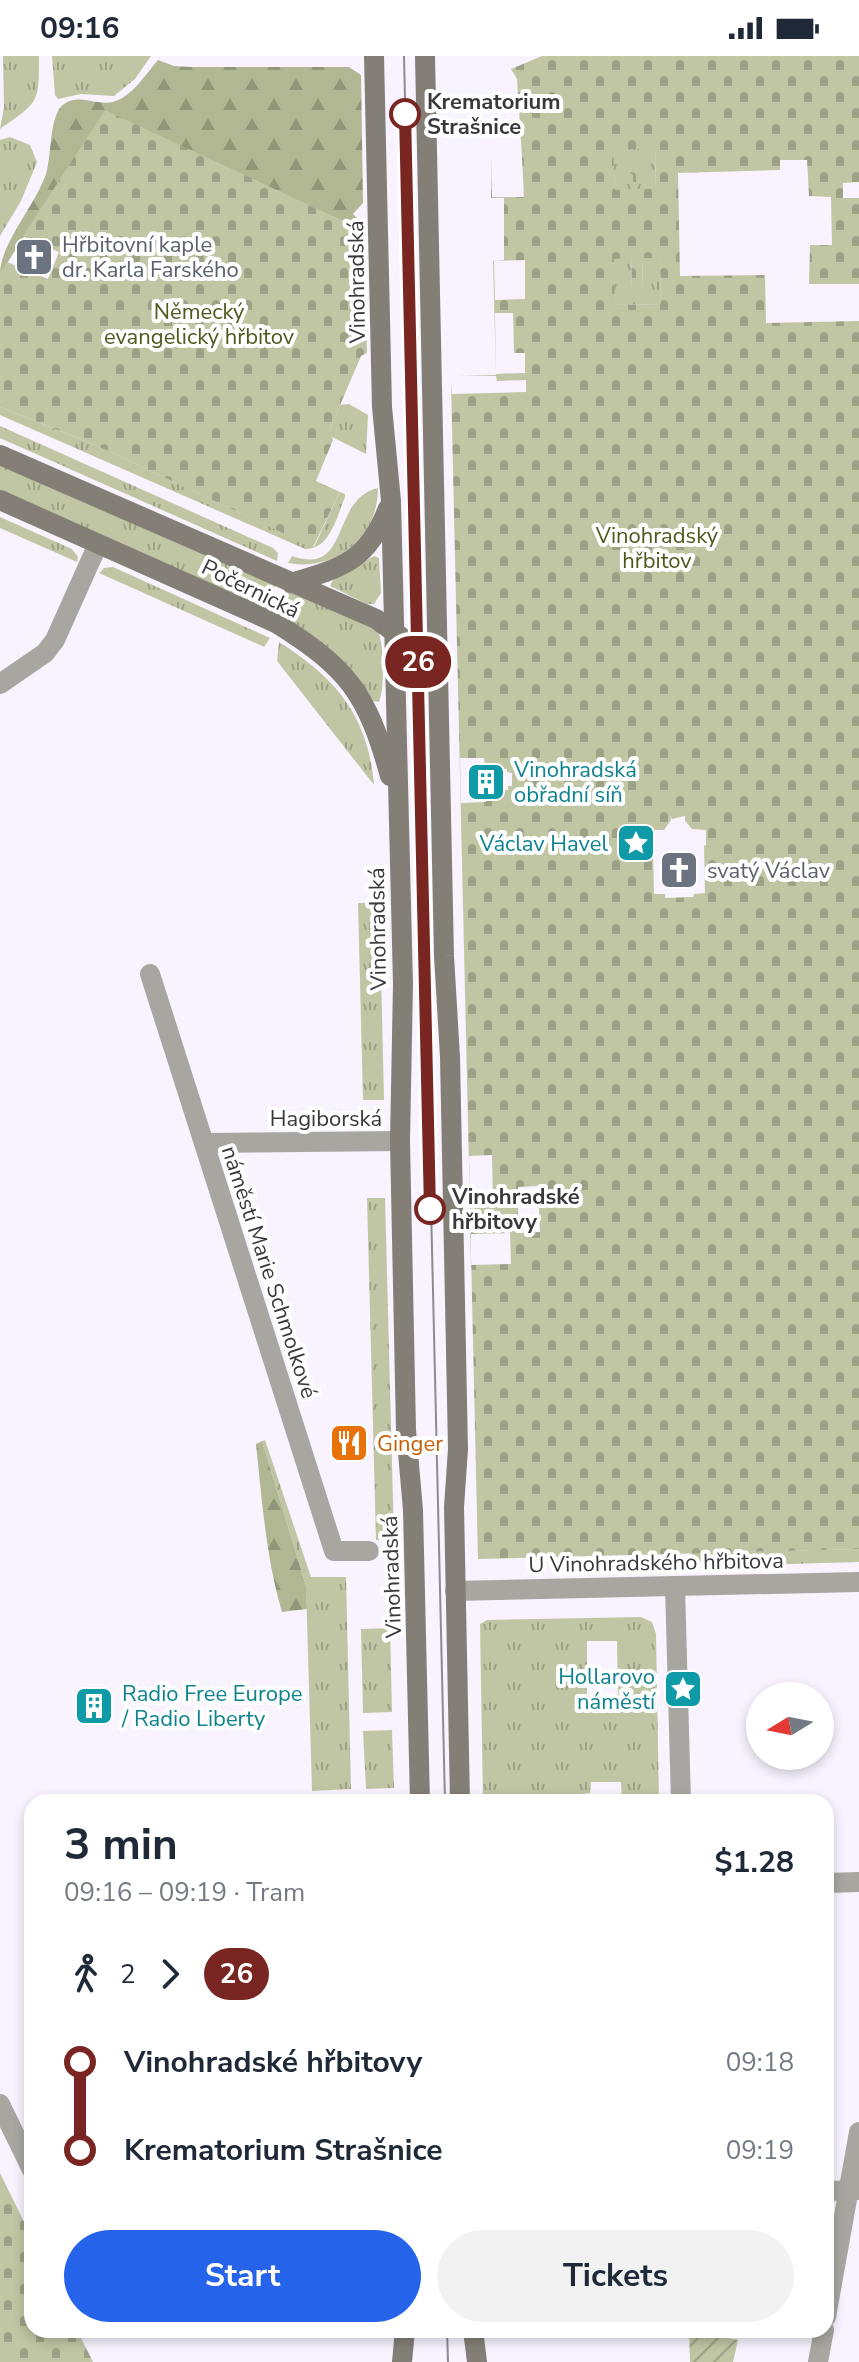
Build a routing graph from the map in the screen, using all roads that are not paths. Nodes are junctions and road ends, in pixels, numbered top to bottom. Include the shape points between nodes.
1 (374, 56) edge
2 (425, 56) edge
3 (0, 455) edge
4 (0, 500) edge
5 (391, 501) junction
6 (98, 544) junction
7 (291, 583) junction
8 (394, 631) junction
9 (438, 673) junction
10 (0, 684) edge
11 (398, 804) junction
12 (150, 974) dead end
13 (400, 1141) junction
14 (204, 1143) junction
15 (369, 1551) dead end
16 (859, 1582) edge
17 (675, 1587) junction
18 (455, 1591) junction
19 (420, 1794) edge
20 (460, 1794) edge
21 (681, 1794) edge
22 (859, 1882) edge
23 (834, 1883) edge
24 (0, 2104) edge
25 (859, 2132) edge
26 (24, 2154) edge
27 (854, 2190) edge
28 (834, 2191) edge
29 (834, 2281) edge
30 (404, 2338) edge
31 (474, 2338) edge
32 (822, 2338) edge
33 (402, 2362) edge
34 (477, 2362) edge
35 (818, 2362) edge

1 - 5 main road, Vinohradská via 383,429
2 - 9 main road
3 - 7 main road, Počernická
4 - 6 main road, Počernická
5 - 7 main road via 370,546 354,560
5 - 8 main road, Vinohradská
6 - 10 street via 55,640
6 - 11 main road, Počernická via 276,623 318,649 358,693 374,723
7 - 8 main road, Počernická
8 - 9 main road, Počernická
8 - 11 main road, Vinohradská
9 - 18 main road via 458,1415
11 - 13 main road, Vinohradská
12 - 14 street, náměstí Marie Schmolkové
13 - 14 street, Hagiborská
13 - 19 main road, Vinohradská
14 - 15 street, náměstí Marie Schmolkové via 334,1551
16 - 17 street, U Vinohradského hřbitova
17 - 18 street, U Vinohradského hřbitova
17 - 21 street
18 - 20 main road
22 - 23 street
24 - 26 street
25 - 27 street
27 - 28 street
27 - 29 street
30 - 33 main road
31 - 34 main road
32 - 35 street

